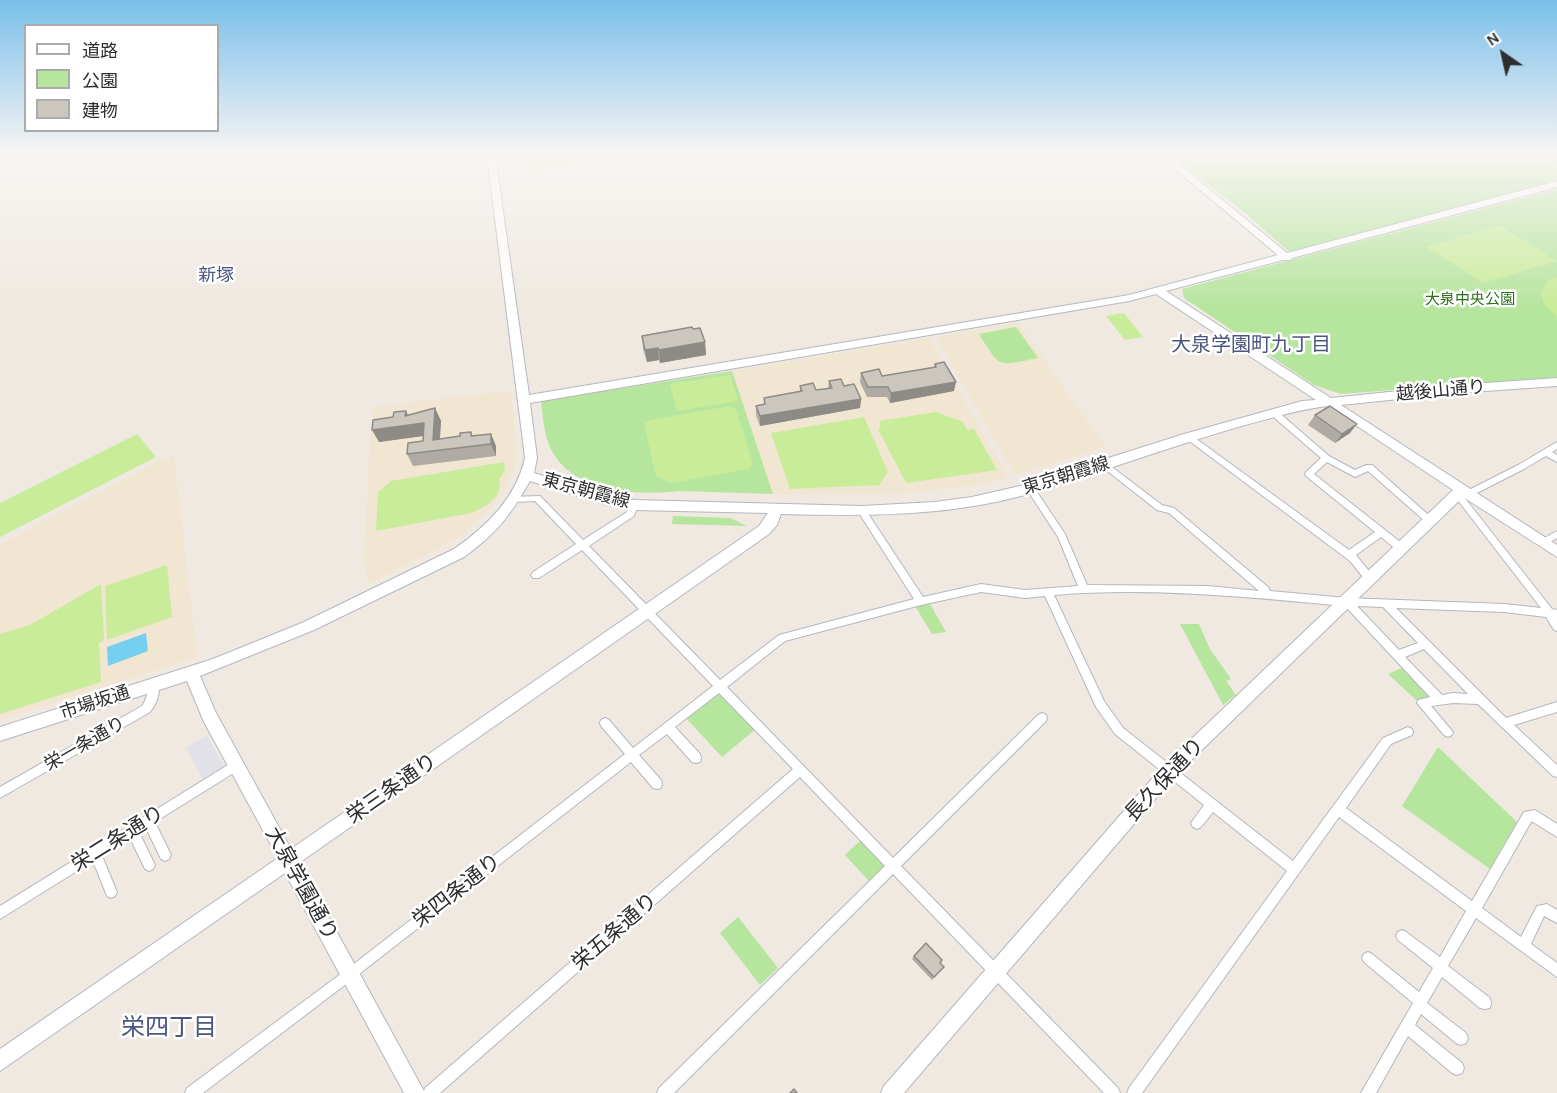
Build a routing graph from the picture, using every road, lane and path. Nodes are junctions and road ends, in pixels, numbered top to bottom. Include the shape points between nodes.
1 (498, 206) edge
2 (1224, 206) edge
3 (1477, 206) edge
4 (1287, 258) junction
5 (1159, 291) junction
6 (1557, 382) edge
7 (524, 400) junction
8 (1326, 401) junction
9 (1273, 412) junction
10 (1188, 437) junction
11 (1557, 445) edge
12 (1546, 452) junction
13 (1326, 458) junction
14 (1557, 459) edge
15 (1104, 464) junction
16 (527, 476) junction
17 (1030, 488) junction
18 (1462, 492) junction
19 (514, 499) junction
20 (634, 505) junction
21 (776, 509) junction
22 (862, 511) junction
23 (1430, 521) junction
24 (1382, 532) junction
25 (1557, 534) edge
26 (1542, 543) junction
27 (583, 546) junction
28 (1401, 548) junction
29 (1557, 552) edge
30 (1349, 555) junction
31 (536, 575) dead end
32 (1370, 579) junction
33 (1084, 589) junction
34 (1048, 592) junction
35 (1266, 594) junction
36 (921, 601) junction
37 (1347, 602) junction
38 (1385, 603) junction
39 (647, 612) junction
40 (1553, 614) edge
41 (1557, 627) edge
42 (1426, 644) junction
43 (1398, 655) junction
44 (191, 672) junction
45 (154, 684) junction
46 (719, 687) junction
47 (1440, 700) junction
48 (1480, 700) junction
49 (1557, 707) edge
50 (1042, 718) dead end
51 (605, 723) dead end
52 (1504, 723) junction
53 (668, 727) junction
54 (1407, 732) dead end
55 (1448, 732) dead end
56 (0, 734) edge
57 (632, 755) junction
58 (696, 758) dead end
59 (236, 765) junction
60 (800, 770) junction
61 (1169, 771) junction
62 (1557, 772) edge
63 (657, 784) dead end
64 (0, 793) edge
65 (1212, 805) junction
66 (1338, 809) junction
67 (148, 819) junction
68 (1197, 824) dead end
69 (132, 830) junction
70 (1557, 831) edge
71 (95, 853) junction
72 (165, 855) dead end
73 (288, 861) junction
74 (148, 865) dead end
75 (893, 866) junction
76 (1295, 870) junction
77 (111, 892) dead end
78 (1474, 909) junction
79 (0, 914) edge
80 (1557, 917) edge
81 (1402, 936) dead end
82 (1523, 946) junction
83 (1368, 958) dead end
84 (1441, 966) junction
85 (1557, 971) edge
86 (996, 972) junction
87 (350, 974) junction
88 (1420, 1003) junction
89 (1485, 1003) dead end
90 (1406, 1026) junction
91 (1461, 1038) dead end
92 (0, 1061) edge
93 (1457, 1068) dead end
94 (1374, 1091) edge
95 (192, 1093) edge
96 (415, 1093) edge
97 (430, 1093) edge
98 (664, 1093) edge
99 (891, 1093) edge
100 (1113, 1093) edge
101 (1134, 1093) edge

1 - 7 street, 東京朝霞線
2 - 4 street
3 - 4 street
4 - 5 street
5 - 7 street
5 - 8 street
6 - 8 street, 越後山通り
7 - 16 street, 東京朝霞線 via 531,458
8 - 9 street, 東京朝霞線
8 - 18 street
9 - 10 street, 東京朝霞線
9 - 13 street
10 - 15 street, 東京朝霞線
10 - 30 street
11 - 12 street
12 - 14 street
12 - 18 street
13 - 23 street via 1354,473 1369,467
13 - 24 street via 1308,473
15 - 17 street, 東京朝霞線
15 - 35 street via 1160,508 1171,510
16 - 19 street, 東京朝霞線
16 - 20 street, 東京朝霞線 via 589,496
17 - 22 street, 東京朝霞線 via 963,503
17 - 33 street via 1062,536
18 - 23 street, 長久保通り
18 - 26 street
18 - 40 street
19 - 27 street via 537,498
19 - 44 street, 東京朝霞線 via 496,523 459,553 309,626
20 - 21 street, 東京朝霞線
20 - 27 street via 631,514
21 - 22 street, 東京朝霞線
21 - 39 street, 栄三条通り via 766,528
22 - 36 street
23 - 28 street, 長久保通り
24 - 28 street
24 - 30 street
25 - 26 street
26 - 29 street
27 - 31 street
27 - 39 street
28 - 32 street, 長久保通り
30 - 32 street
32 - 37 street, 長久保通り
33 - 34 street, 栄四条通り
33 - 35 street, 栄四条通り via 1174,588
34 - 36 street, 栄四条通り via 1026,594 981,588
34 - 61 street via 1100,704 1119,731
35 - 37 street, 栄四条通り
36 - 46 street, 栄四条通り via 782,638
37 - 38 street, 栄四条通り
37 - 43 street
37 - 61 street, 長久保通り
38 - 40 street, 栄四条通り
38 - 42 street
39 - 46 street
39 - 73 street, 栄三条通り
40 - 41 street
42 - 43 street
42 - 48 street
43 - 47 street
44 - 45 street, 市場坂通
44 - 59 street, 大泉学園通り via 200,698
45 - 56 street, 市場坂通
45 - 64 street, 栄一条通り via 146,709
46 - 53 street, 栄四条通り
46 - 60 street
47 - 48 street
47 - 55 street via 1422,704
48 - 52 street
49 - 52 street
50 - 75 street
51 - 57 street
52 - 62 street
53 - 57 street, 栄四条通り
53 - 58 street
54 - 66 street via 1387,741
57 - 63 street
57 - 87 street, 栄四条通り
59 - 67 street, 栄二条通り
59 - 73 street, 大泉学園通り
60 - 75 street
60 - 97 street, 栄五条通り
61 - 65 street
61 - 86 street, 長久保通り
65 - 68 street
65 - 76 street
66 - 76 street
66 - 78 street
67 - 69 street, 栄二条通り
67 - 72 street
69 - 71 street, 栄二条通り
69 - 74 street
70 - 78 street via 1535,816 1528,816
71 - 77 street
71 - 79 street, 栄二条通り
73 - 87 street, 大泉学園通り
73 - 92 street, 栄三条通り
75 - 86 street
75 - 98 street
76 - 101 street
78 - 82 street
78 - 84 street
80 - 82 street via 1541,910
81 - 84 street
82 - 85 street
83 - 88 street
84 - 88 street
84 - 89 street
86 - 99 street, 長久保通り
86 - 100 street
87 - 95 street, 栄四条通り
87 - 96 street, 大泉学園通り
88 - 90 street
88 - 91 street
90 - 93 street
90 - 94 street

